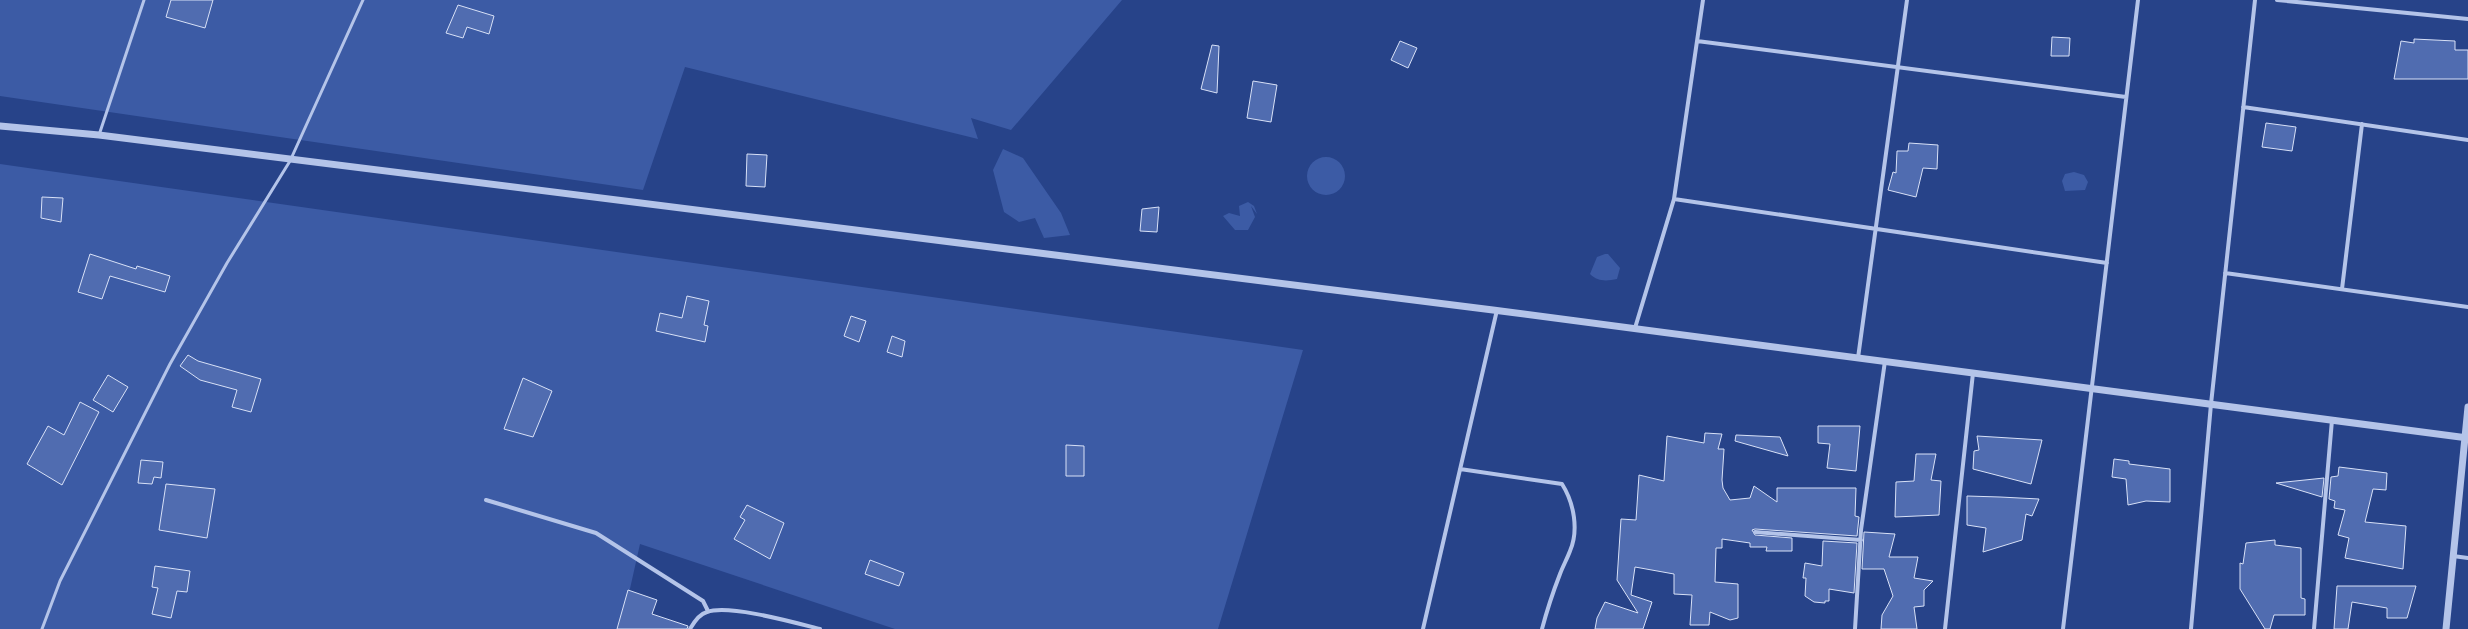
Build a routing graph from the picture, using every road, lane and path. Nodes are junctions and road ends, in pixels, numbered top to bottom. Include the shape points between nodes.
1 (144, 0) edge
2 (363, 0) edge
3 (1703, 0) edge
4 (1907, 0) edge
5 (2138, 0) edge
6 (2255, 0) edge
7 (2278, 0) edge
8 (2468, 19) edge
9 (1697, 41) junction
10 (1898, 69) junction
11 (2126, 98) junction
12 (2244, 107) junction
13 (2362, 124) junction
14 (0, 126) edge
15 (99, 135) junction
16 (2468, 140) edge
17 (290, 161) junction
18 (1674, 199) junction
19 (1876, 228) junction
20 (2107, 263) junction
21 (2226, 273) junction
22 (2342, 289) junction
23 (2468, 307) edge
24 (1496, 310) junction
25 (1635, 328) junction
26 (1858, 358) junction
27 (1885, 361) junction
28 (1973, 373) junction
29 (2092, 388) junction
30 (2211, 404) junction
31 (2468, 407) edge
32 (2332, 420) junction
33 (2466, 438) edge
34 (1460, 469) junction
35 (486, 500) dead end
36 (1755, 532) dead end
37 (1861, 540) junction
38 (2453, 556) junction
39 (2468, 558) edge
40 (708, 611) junction
41 (42, 629) edge
42 (690, 629) edge
43 (820, 629) edge
44 (1423, 629) edge
45 (1542, 629) edge
46 (1855, 629) edge
47 (1945, 629) edge
48 (2063, 629) edge
49 (2191, 629) edge
50 (2314, 629) edge
51 (2446, 629) edge

1 - 15 lane
2 - 17 lane
3 - 9 street
4 - 10 street
5 - 11 street
6 - 12 street
7 - 8 street
9 - 10 street
9 - 18 street
10 - 11 street
10 - 19 street
11 - 20 street
12 - 13 street
12 - 21 street
13 - 16 street
13 - 22 street
14 - 15 street
15 - 17 street
17 - 24 street
17 - 41 lane via 227,263 170,364 60,581
18 - 19 street
18 - 25 street
19 - 20 street
19 - 26 street
20 - 29 street
21 - 22 street
21 - 30 street
22 - 23 street
24 - 25 street
24 - 34 street
25 - 26 street
26 - 27 street
27 - 28 street
27 - 37 street
28 - 29 street
28 - 47 street
29 - 30 street
29 - 48 street
30 - 32 street
30 - 49 street
31 - 33 street
32 - 33 street
32 - 50 street
33 - 38 street
34 - 44 street
34 - 45 street via 1562,484 1568,494 1574,513 1571,550 1561,571
35 - 40 street via 596,533 703,601
36 - 37 street
37 - 46 street
38 - 39 street
38 - 51 street
40 - 42 street via 699,616
40 - 43 street via 740,611

